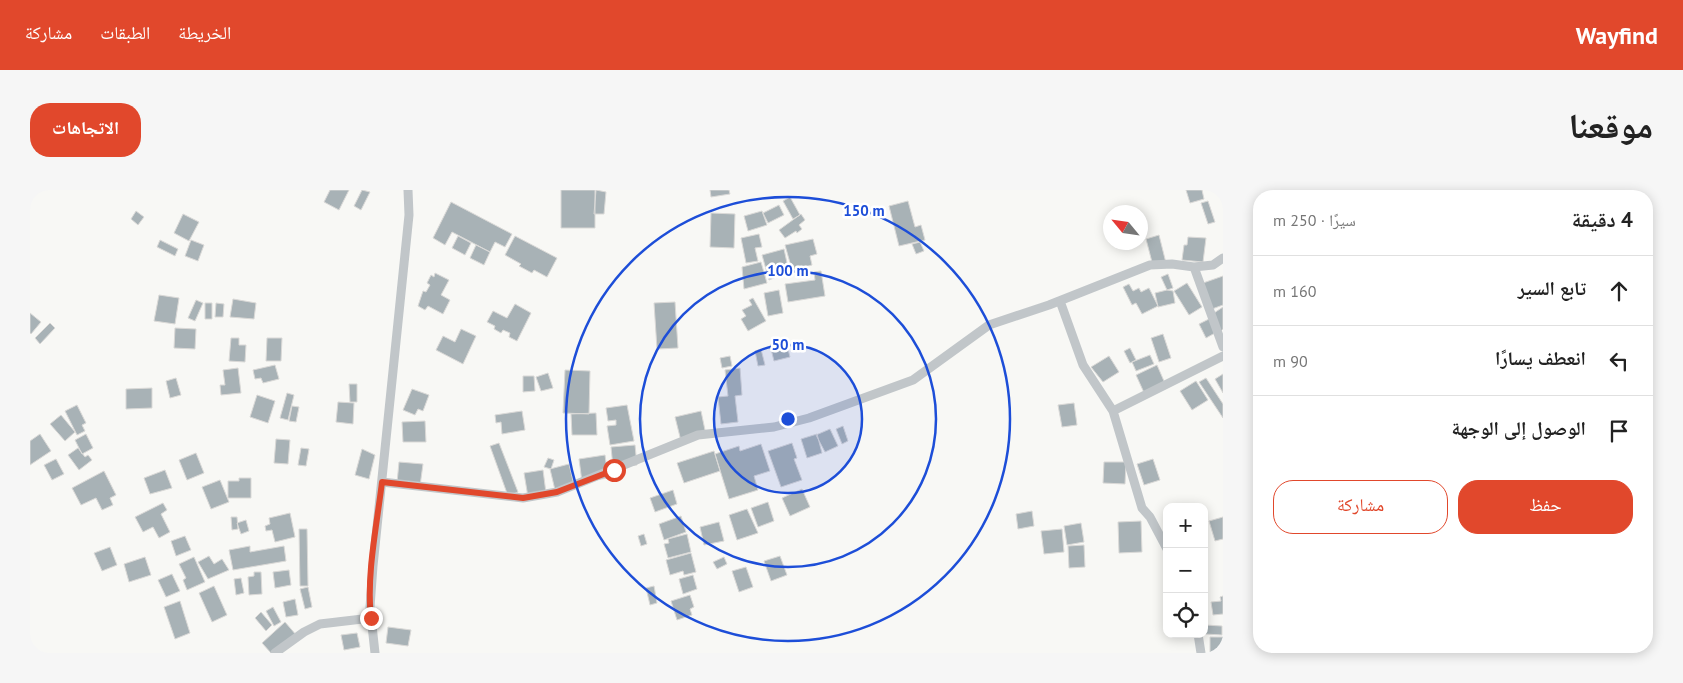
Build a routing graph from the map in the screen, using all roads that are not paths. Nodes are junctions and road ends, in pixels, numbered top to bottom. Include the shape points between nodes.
1 (408, 190) edge
2 (1223, 258) edge
3 (1194, 267) junction
4 (1060, 301) junction
5 (1223, 347) edge
6 (1223, 356) edge
7 (1113, 411) junction
8 (382, 482) junction
9 (1166, 548) edge
10 (371, 618) junction
11 (1199, 638) edge
12 (275, 653) edge
13 (375, 653) edge
14 (1201, 653) edge

1 - 8 street via 409,215
2 - 3 street via 1213,265
3 - 4 street via 1150,265
3 - 5 street
4 - 7 street via 1083,365
4 - 8 street via 989,325 913,380 809,418 774,427 698,435 557,492 523,498
6 - 7 street
7 - 9 street via 1142,508
8 - 10 street
10 - 12 street via 320,624
10 - 13 street
11 - 14 street

